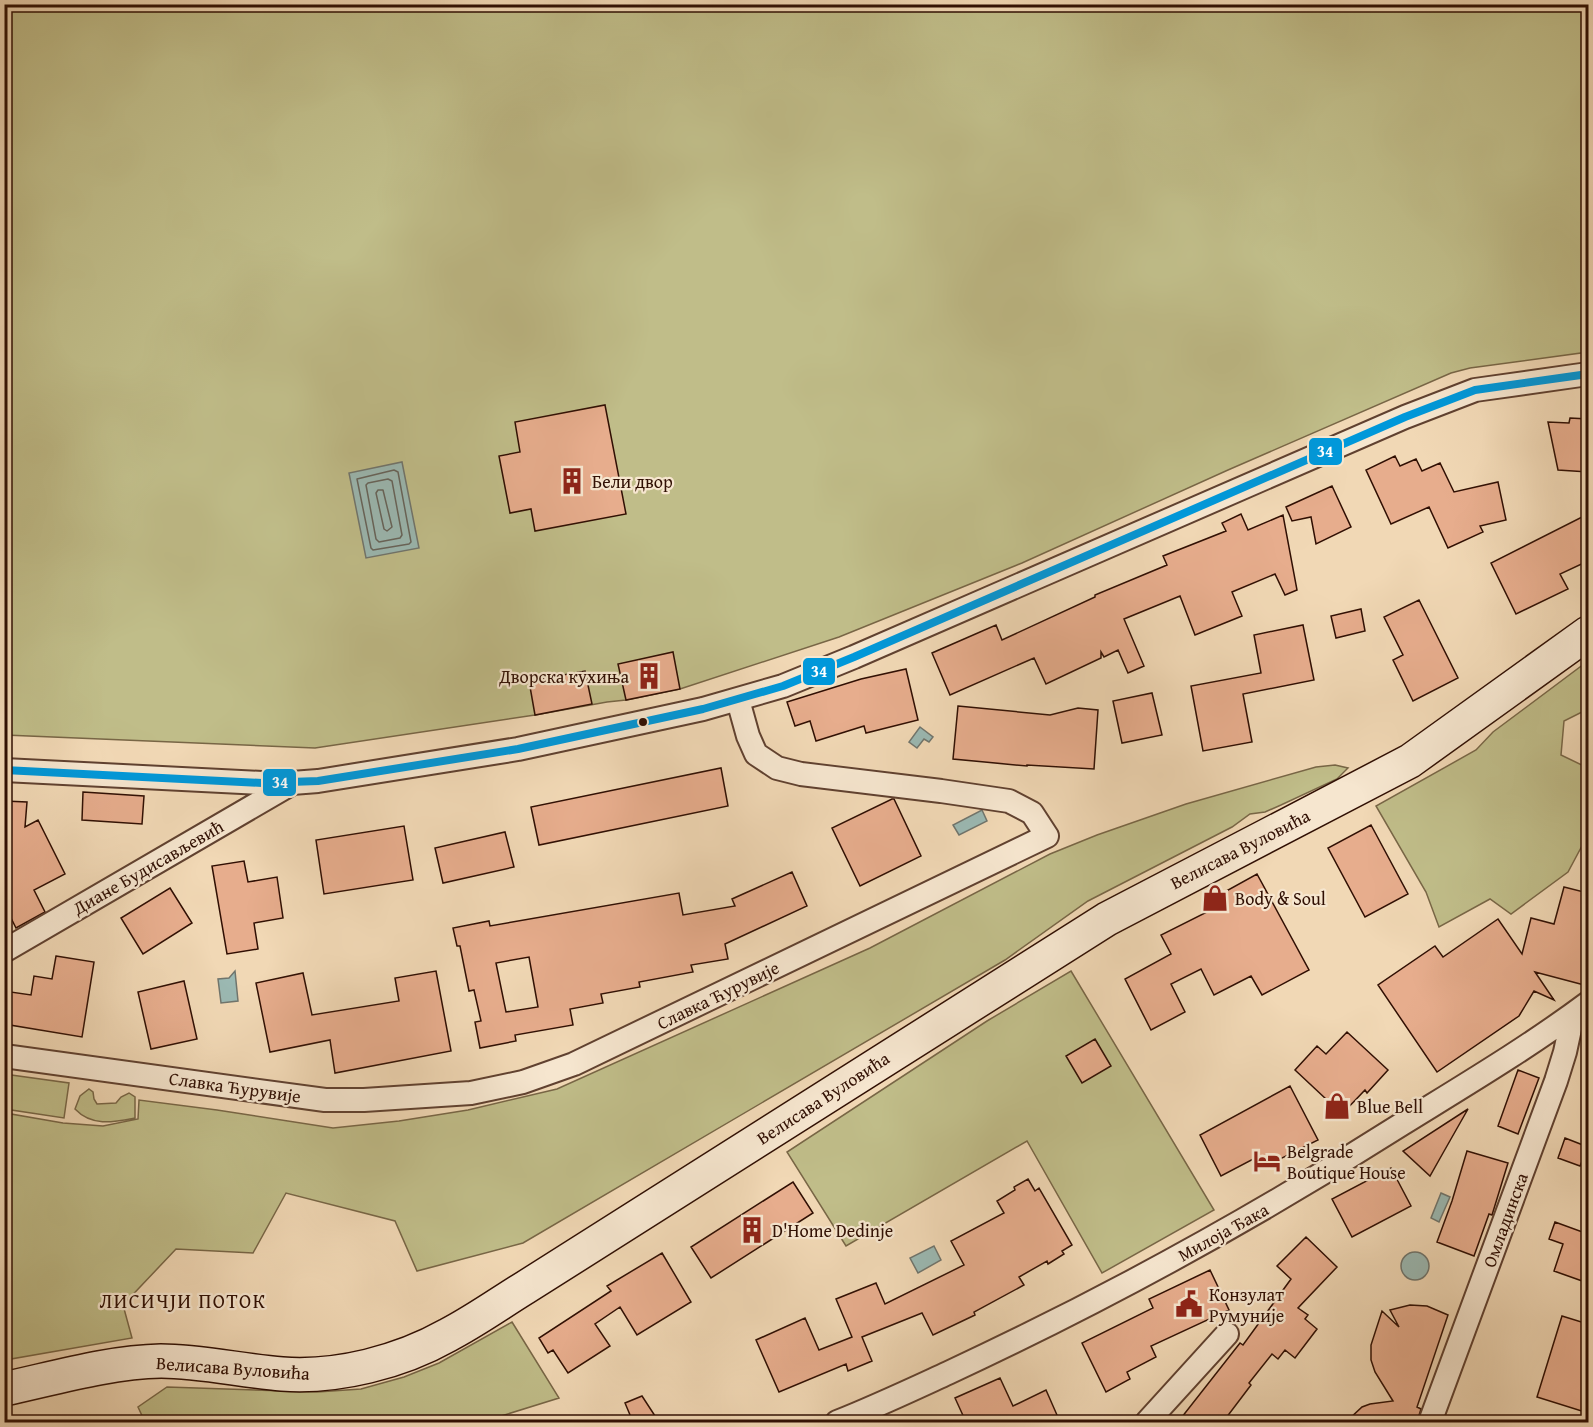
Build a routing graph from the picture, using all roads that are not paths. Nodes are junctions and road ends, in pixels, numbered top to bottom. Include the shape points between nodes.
1 (1588, 375) edge
2 (1588, 633) edge
3 (738, 700) junction
4 (4, 770) edge
5 (292, 783) junction
6 (4, 951) edge
7 (1581, 1009) edge
8 (4, 1056) edge
9 (1227, 1334) dead end
10 (4, 1389) edge
11 (837, 1422) edge
12 (1147, 1422) edge
13 (1430, 1422) edge

1 - 3 street via 1464,393 844,661
2 - 10 street, Велисава Вуловића via 1410,761 1100,923 509,1298 422,1348 373,1364 322,1374 148,1362
3 - 5 street via 518,749
3 - 8 street, Славка Ћурувије via 756,754 777,768 1009,801 1032,813 1047,836 574,1064 498,1088 416,1097 325,1100
4 - 5 street
5 - 6 street, Диане Будисављевић
7 - 11 street, Милоја Ђака via 1232,1228 1037,1332
7 - 13 street, Омладинска
9 - 12 street

